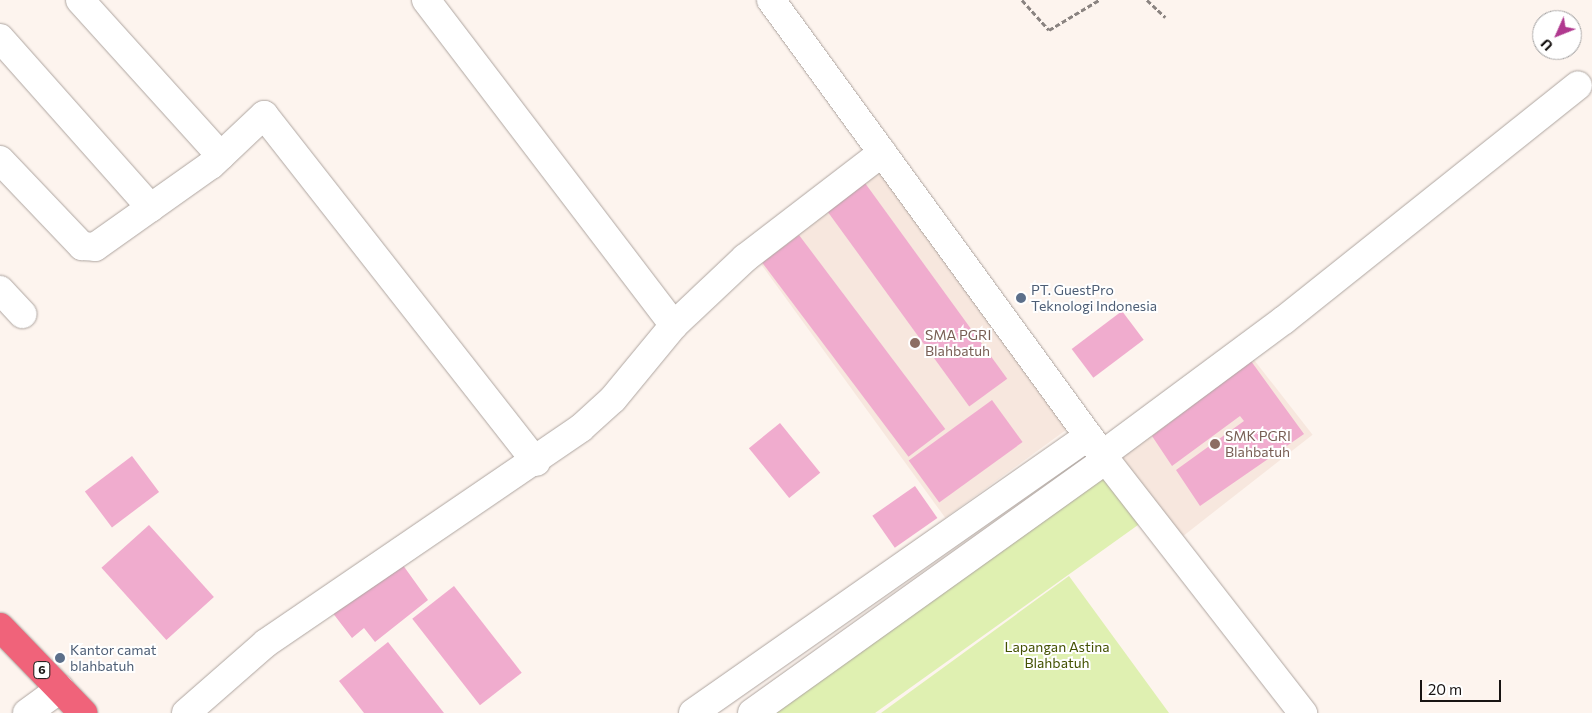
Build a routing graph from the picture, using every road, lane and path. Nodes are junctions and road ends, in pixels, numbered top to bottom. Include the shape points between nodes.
1 (80, 0) edge
2 (426, 0) edge
3 (771, 0) edge
4 (1022, 0) edge
5 (1099, 0) edge
6 (1147, 0) edge
7 (1164, 17) dead end
8 (0, 38) edge
9 (1578, 85) dead end
10 (882, 153) junction
11 (221, 156) junction
12 (0, 160) edge
13 (151, 208) junction
14 (0, 290) edge
15 (22, 314) dead end
16 (674, 325) junction
17 (1099, 450) junction
18 (536, 462) junction
19 (0, 627) edge
20 (60, 689) junction
21 (27, 713) edge
22 (83, 713) edge
23 (186, 713) edge
24 (693, 713) edge
25 (752, 713) edge
26 (1303, 713) edge

1 - 11 street
2 - 16 street
3 - 10 street
4 - 5 path via 1049,30
6 - 7 path
8 - 13 street
9 - 17 street via 1284,320
10 - 16 street via 745,258
10 - 17 street
11 - 13 street
11 - 18 street via 264,115
12 - 13 street via 82,246 101,246
14 - 15 street
16 - 18 street via 613,399
17 - 24 street
17 - 25 street
17 - 26 street
18 - 23 street via 433,526 368,576 266,643
19 - 20 highway, 6
20 - 21 street
20 - 22 highway, 6

